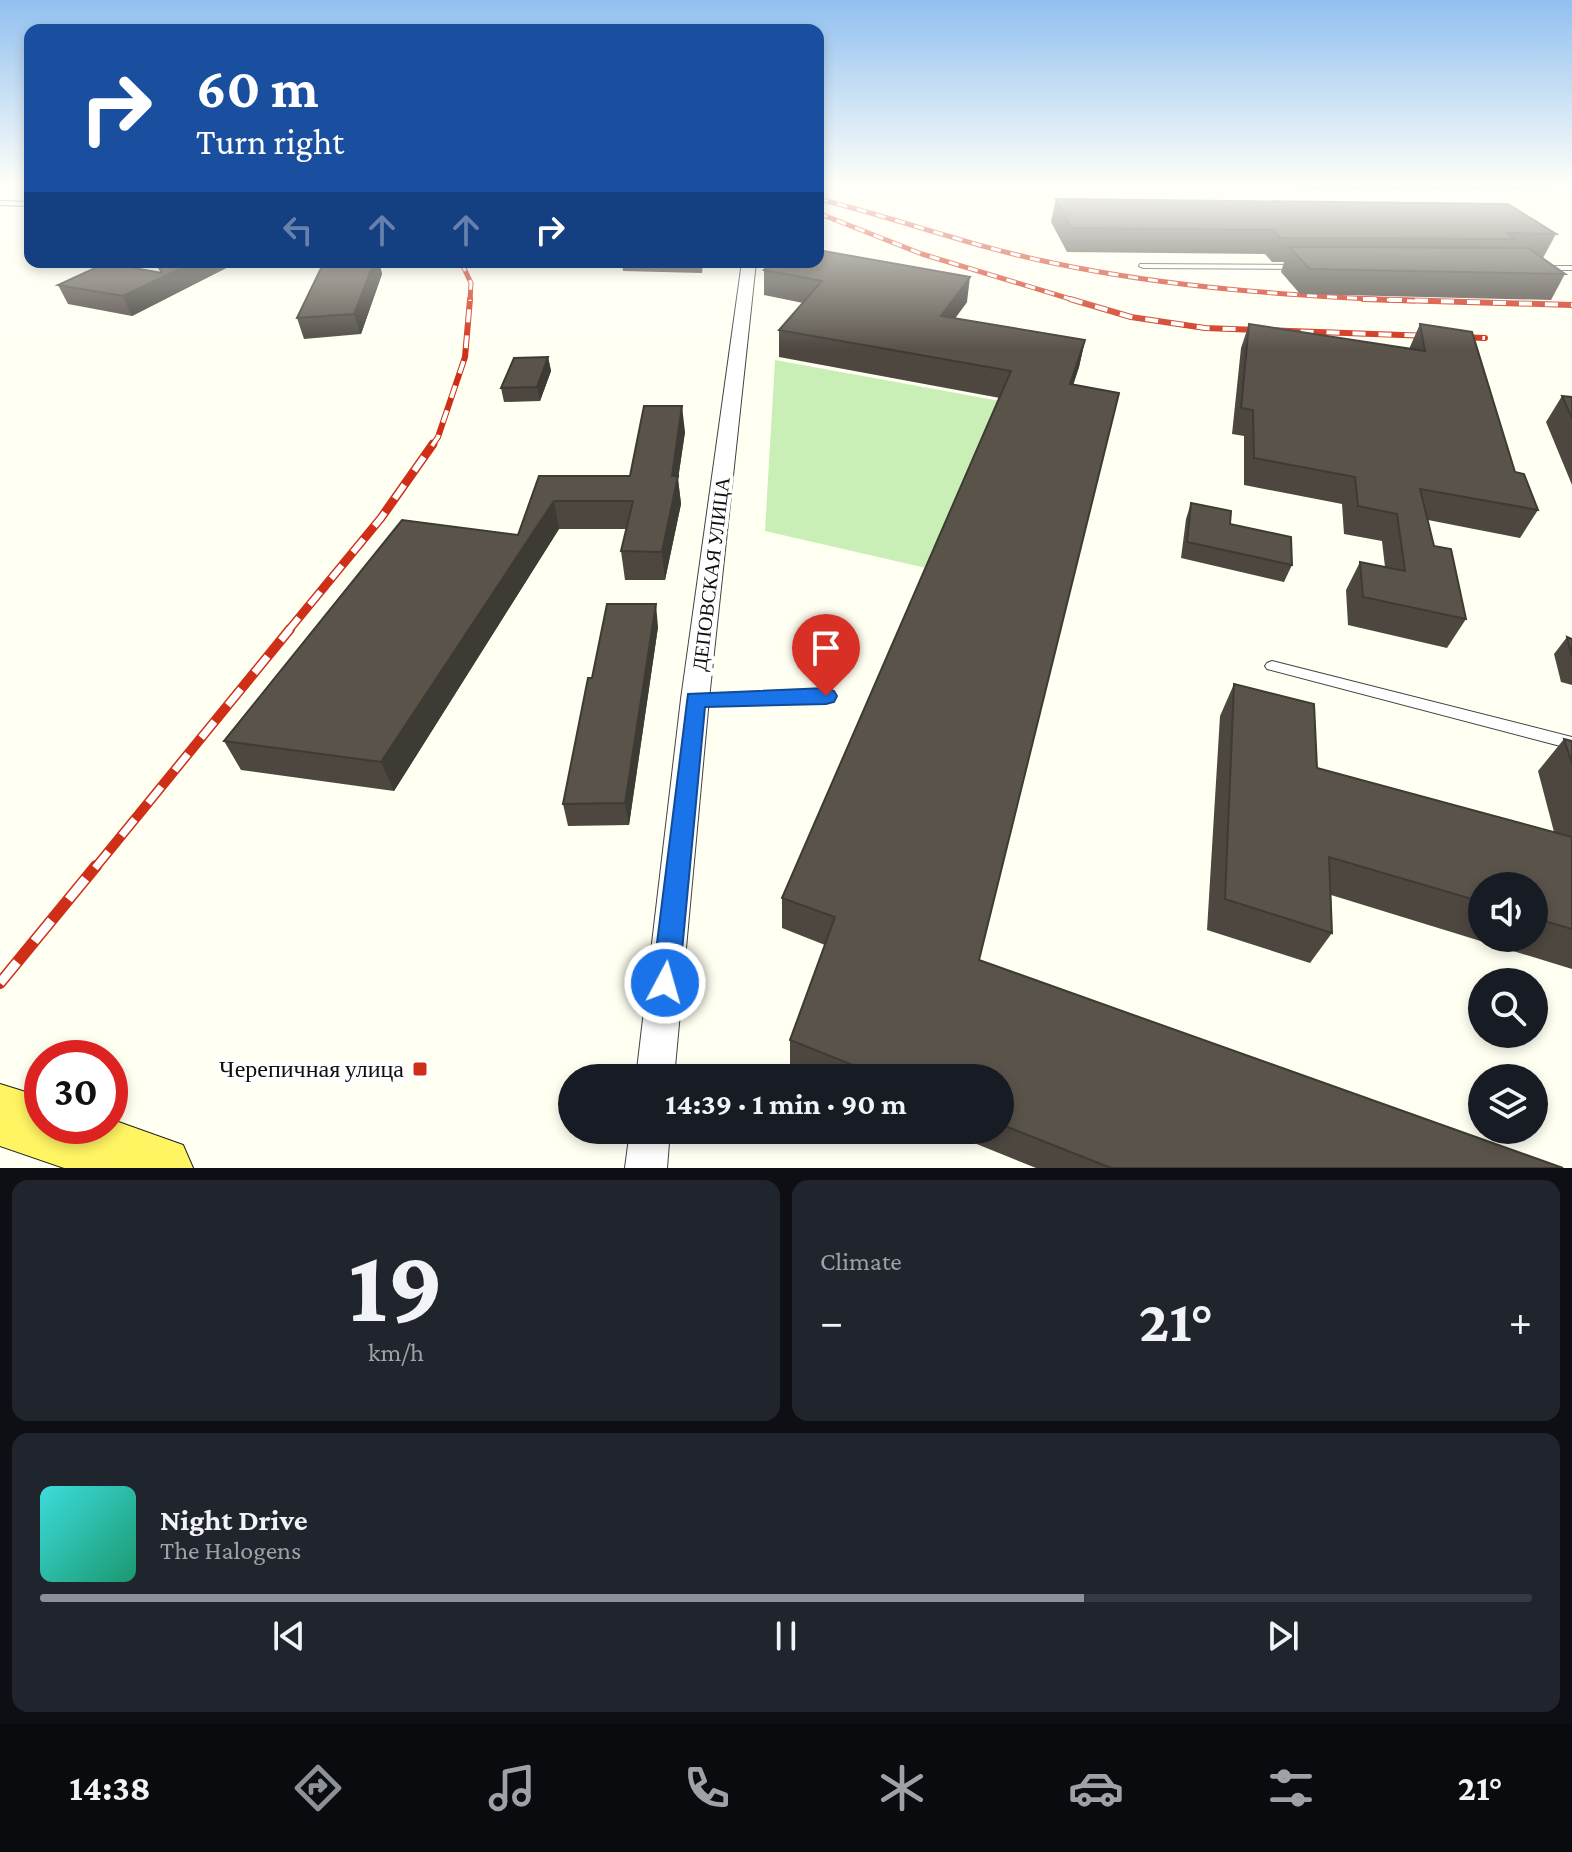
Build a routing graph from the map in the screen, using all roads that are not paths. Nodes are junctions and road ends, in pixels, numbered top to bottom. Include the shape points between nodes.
1 (1143, 266) dead end
2 (1308, 266) edge
3 (748, 268) edge
4 (1525, 268) edge
5 (1572, 268) edge
6 (1272, 666) dead end
7 (826, 696) dead end
8 (695, 699) junction
9 (1572, 743) edge
10 (656, 1064) edge
11 (0, 1115) edge
12 (649, 1144) edge
13 (160, 1168) edge
14 (646, 1168) edge

1 - 2 lane
3 - 8 street, ДЕПОВСКАЯ УЛИЦА
4 - 5 lane
6 - 9 lane
7 - 8 lane
8 - 10 street, ДЕПОВСКАЯ УЛИЦА
11 - 13 main road
12 - 14 street

